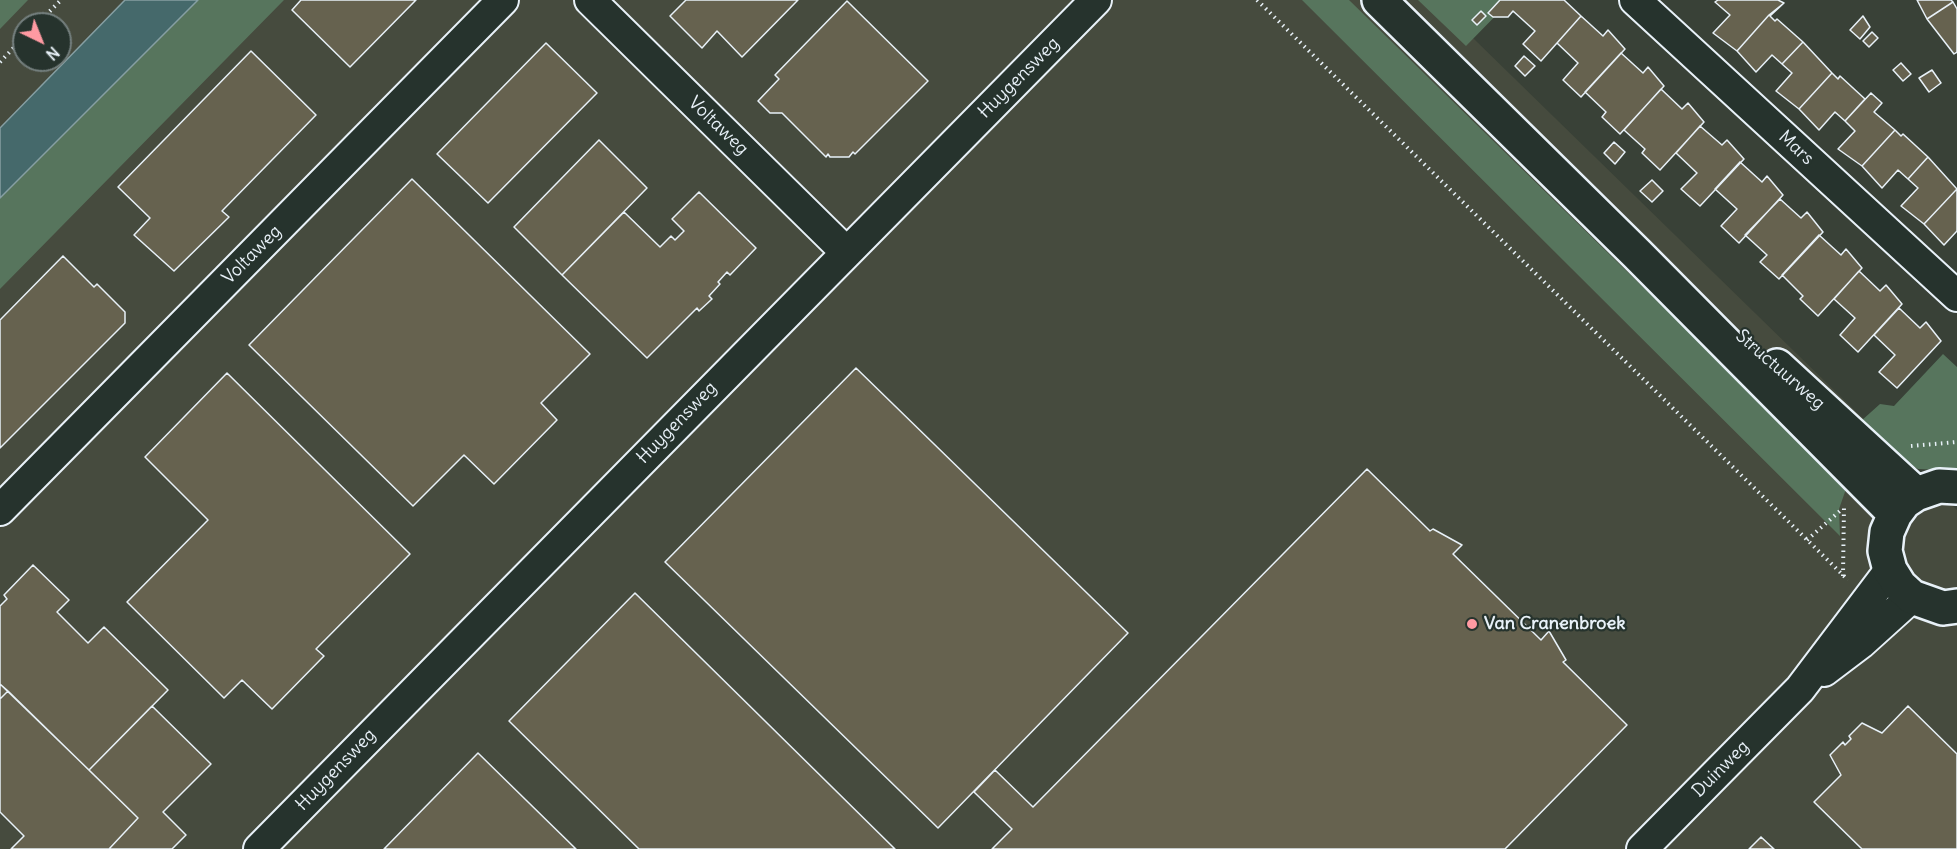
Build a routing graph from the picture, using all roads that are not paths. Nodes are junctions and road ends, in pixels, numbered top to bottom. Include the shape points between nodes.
1 (503, 0) edge
2 (590, 0) edge
3 (1096, 0) edge
4 (1379, 0) edge
5 (1635, 0) edge
6 (846, 252) junction
7 (1957, 296) edge
8 (1957, 487) edge
9 (1906, 504) junction
10 (0, 510) edge
11 (1890, 570) junction
12 (1912, 597) junction
13 (1957, 606) edge
14 (1800, 689) junction
15 (259, 849) edge
16 (1642, 849) edge

1 - 10 street, Voltaweg
2 - 6 street, Voltaweg
3 - 6 street, Huygensweg
4 - 9 main road, Structuurweg via 1637,254
5 - 7 street, Mars
6 - 15 street, Huygensweg
8 - 9 main road via 1940,486
9 - 11 main road via 1887,532 1885,551
11 - 12 main road
11 - 14 street, Duinweg
12 - 13 main road via 1943,608
12 - 14 street, Duinweg via 1861,643
14 - 16 street, Duinweg

